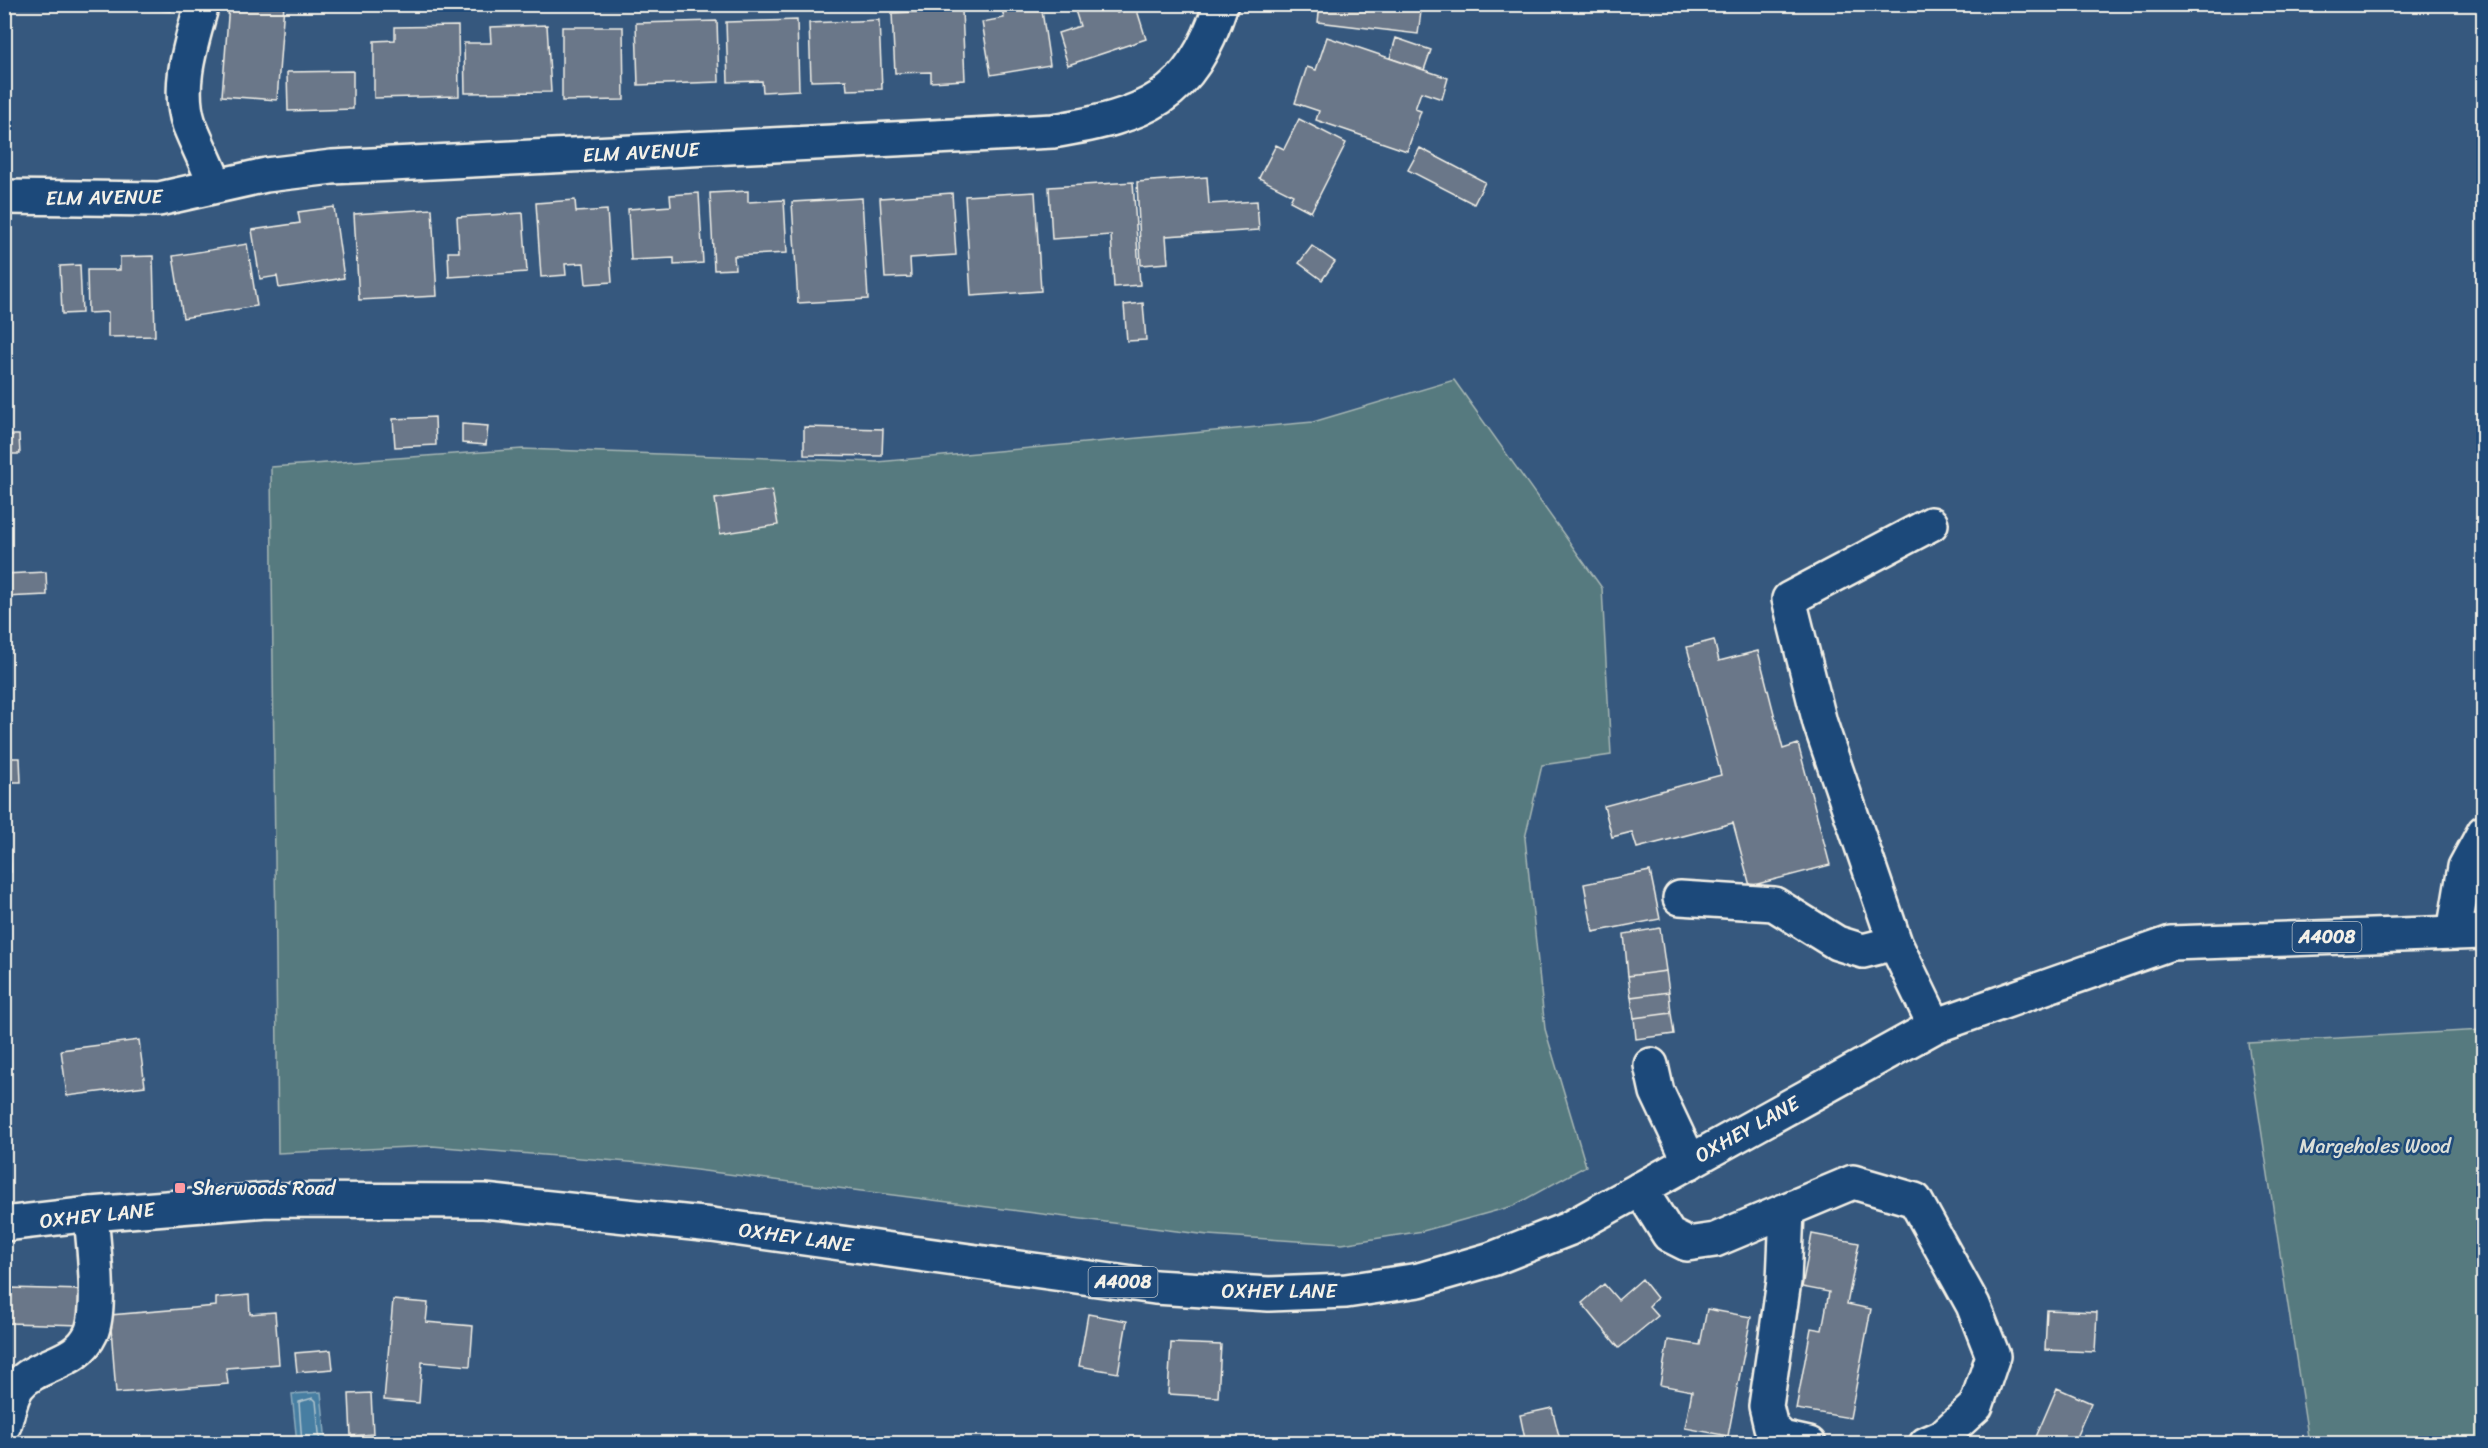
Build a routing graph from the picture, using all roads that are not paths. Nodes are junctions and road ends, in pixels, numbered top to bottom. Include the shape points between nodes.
1 (202, 4) edge
2 (1221, 4) edge
3 (215, 184) junction
4 (4, 197) edge
5 (1931, 524) dead end
6 (2484, 832) edge
7 (1680, 897) dead end
8 (2469, 932) edge
9 (1895, 943) junction
10 (1935, 1026) junction
11 (1651, 1065) dead end
12 (1690, 1162) junction
13 (1640, 1189) junction
14 (1787, 1211) junction
15 (91, 1214) junction
16 (4, 1224) edge
17 (4, 1425) edge
18 (1809, 1443) edge
19 (1926, 1443) edge

1 - 3 main road via 186,69 185,99 189,122
2 - 3 main road, ELM AVENUE via 1201,54 1183,80 1139,111 1095,124 1053,131 332,168
3 - 4 main road, ELM AVENUE via 159,199
5 - 9 main road via 1789,599 1820,723
6 - 8 main road via 2465,867
7 - 9 main road via 1774,904 1837,943 1863,951
8 - 10 main road, OXHEY LANE / A4008 via 2171,943
9 - 10 main road
10 - 12 main road, OXHEY LANE / A4008
11 - 12 main road via 1657,1092
12 - 13 main road, OXHEY LANE / A4008
13 - 14 main road via 1669,1235 1687,1244 1715,1240
13 - 15 main road, OXHEY LANE / A4008 via 1568,1229 1492,1259 1419,1280 1346,1291 1269,1294 1155,1287 712,1225 484,1201 267,1200
14 - 18 main road via 1784,1281 1766,1406 1771,1427 1782,1438
14 - 19 main road via 1853,1182 1915,1200 1973,1305 1993,1356 1976,1406 1942,1437
15 - 16 main road, OXHEY LANE / A4008
15 - 17 main road via 96,1308 92,1332 81,1348 62,1362 18,1386

